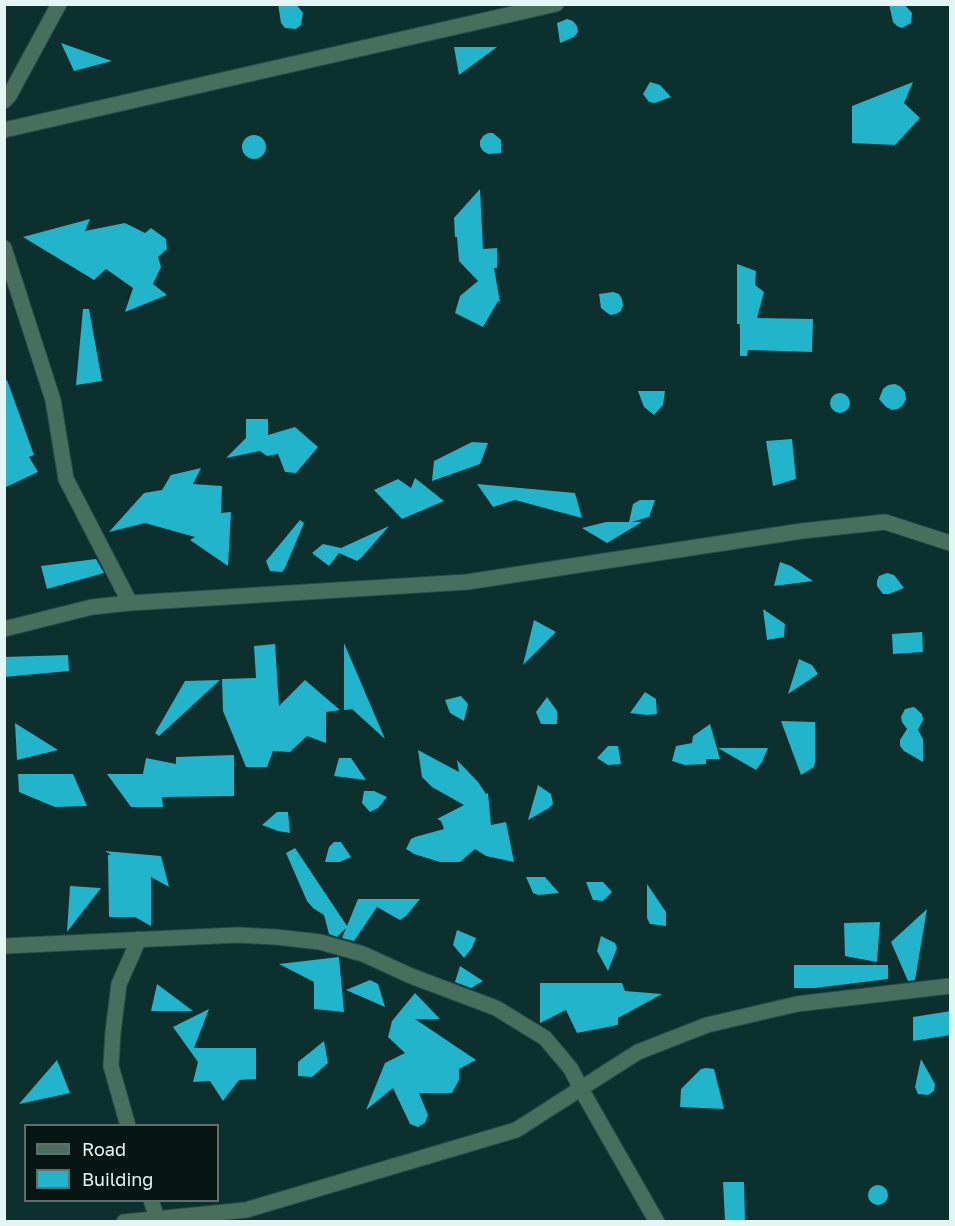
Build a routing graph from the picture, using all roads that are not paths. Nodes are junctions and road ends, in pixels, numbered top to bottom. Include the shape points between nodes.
1 (59, 4) edge
2 (556, 4) edge
3 (4, 101) edge
4 (4, 130) edge
5 (4, 248) edge
6 (951, 543) edge
7 (130, 603) junction
8 (4, 629) edge
9 (139, 939) junction
10 (4, 946) edge
11 (951, 986) edge
12 (581, 1089) junction
13 (128, 1124) edge
14 (152, 1202) edge
15 (157, 1220) edge
16 (124, 1221) edge
17 (657, 1221) edge

1 - 3 street
2 - 4 street
5 - 7 street via 53,400 66,479
6 - 7 street via 885,522 467,582
7 - 8 street via 92,607
9 - 10 street
9 - 12 street via 276,937 320,942 363,954 496,1008 545,1038 571,1069
9 - 13 street via 119,984 112,1032 111,1066
11 - 12 street via 797,1004 707,1025 638,1052
12 - 15 street via 516,1130 246,1209
12 - 17 street
14 - 15 street
15 - 16 street

